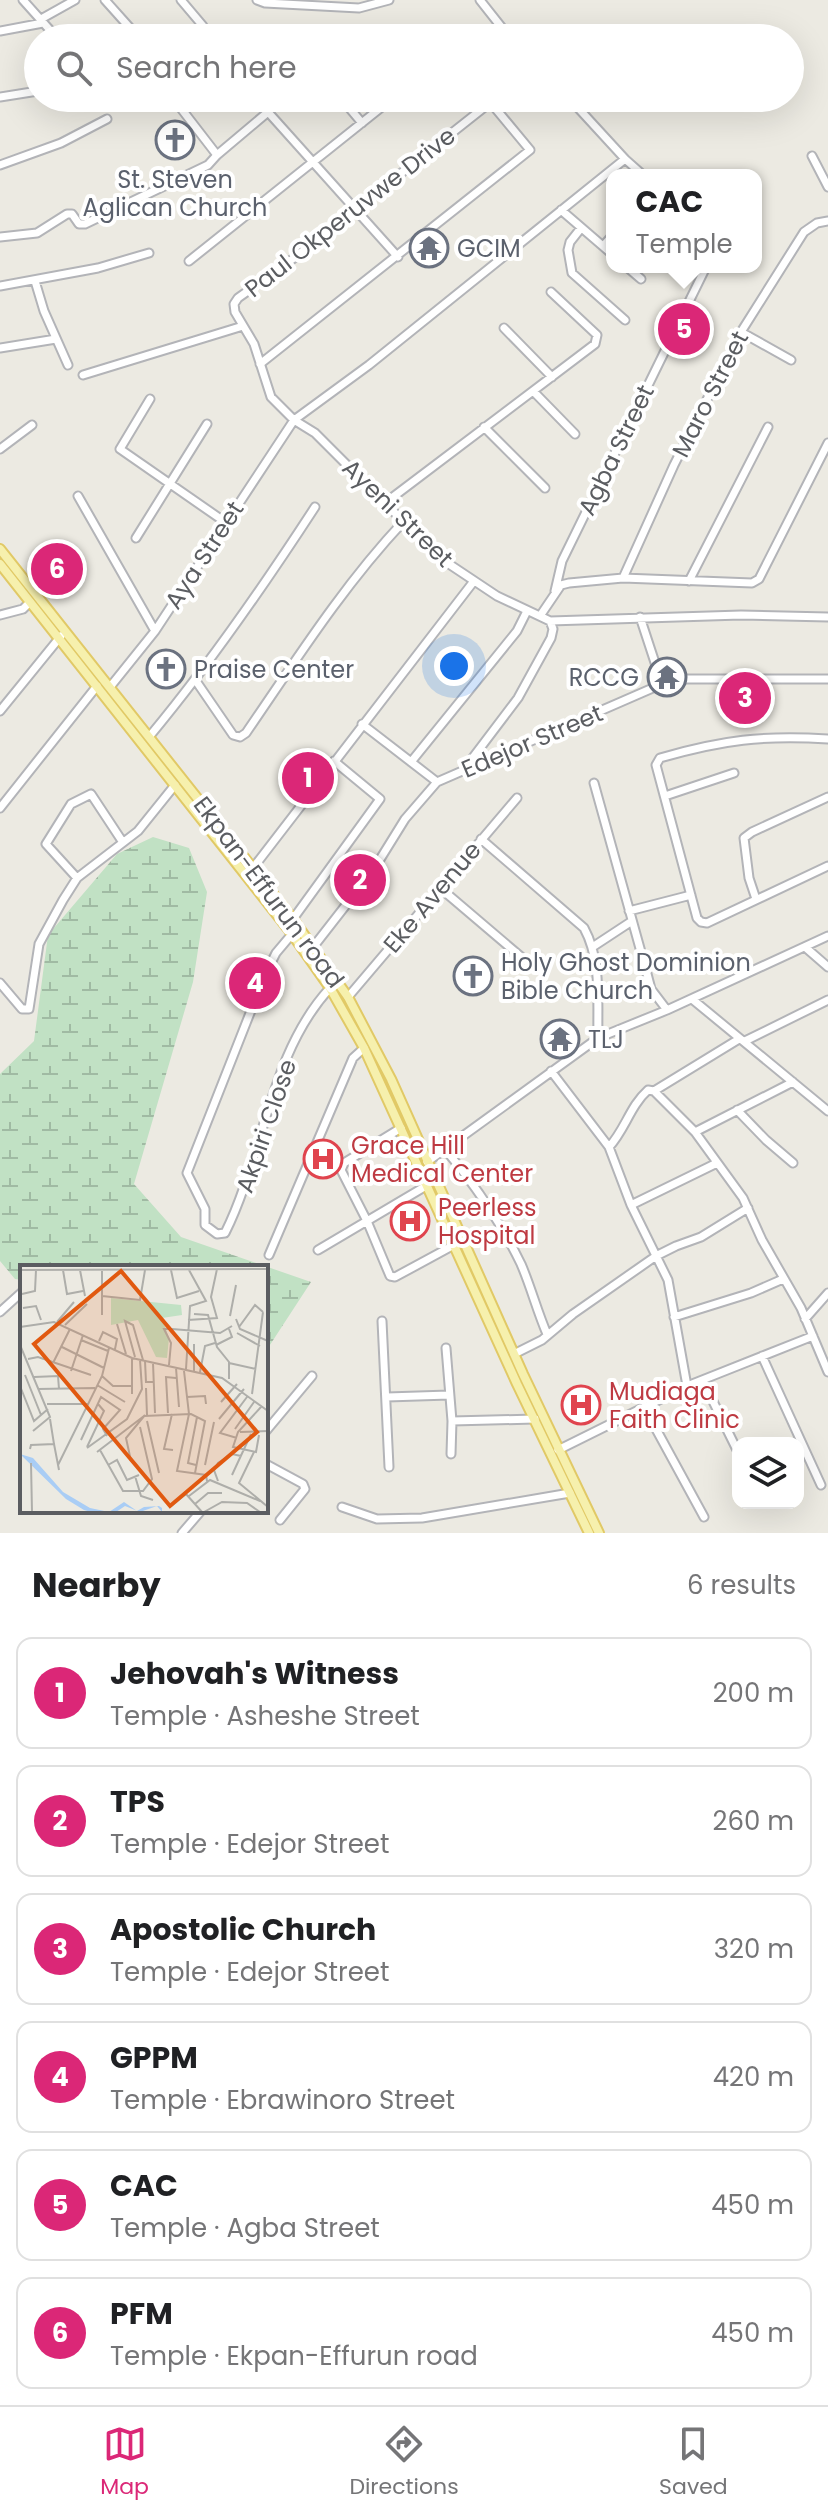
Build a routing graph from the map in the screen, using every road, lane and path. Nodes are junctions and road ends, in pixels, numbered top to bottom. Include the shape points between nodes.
1 (23, 0) edge
2 (75, 0) edge
3 (105, 0) edge
4 (181, 0) edge
5 (257, 0) edge
6 (389, 0) edge
7 (480, 0) edge
8 (42, 21) junction
9 (29, 24) edge
10 (45, 24) edge
11 (126, 24) edge
12 (201, 24) edge
13 (497, 24) edge
14 (24, 25) edge
15 (0, 31) edge
16 (24, 93) edge
17 (0, 97) edge
18 (184, 112) edge
19 (268, 112) joint
20 (353, 112) edge
21 (376, 112) edge
22 (479, 112) edge
23 (503, 112) edge
24 (582, 112) edge
25 (107, 119) dead end
26 (362, 123) junction
27 (217, 155) junction
28 (812, 156) dead end
29 (625, 159) junction
30 (313, 162) junction
31 (0, 165) edge
32 (612, 169) edge
33 (636, 169) edge
34 (606, 174) edge
35 (828, 187) edge
36 (355, 210) junction
37 (561, 210) junction
38 (828, 221) edge
39 (581, 228) junction
40 (0, 237) edge
41 (606, 243) edge
42 (603, 246) junction
43 (606, 249) edge
44 (149, 253) dead end
45 (398, 257) junction
46 (189, 261) dead end
47 (634, 273) edge
48 (703, 273) edge
49 (641, 279) dead end
50 (35, 281) junction
51 (0, 286) edge
52 (551, 292) dead end
53 (625, 320) dead end
54 (243, 326) junction
55 (504, 328) dead end
56 (741, 332) junction
57 (56, 339) junction
58 (0, 348) edge
59 (791, 360) dead end
60 (260, 364) junction
61 (68, 365) dead end
62 (83, 375) dead end
63 (552, 377) junction
64 (533, 391) junction
65 (150, 399) dead end
66 (294, 420) junction
67 (207, 424) dead end
68 (32, 425) dead end
69 (484, 427) junction
70 (768, 427) dead end
71 (575, 434) dead end
72 (828, 443) edge
73 (0, 449) edge
74 (169, 485) junction
75 (545, 488) dead end
76 (78, 496) dead end
77 (385, 503) junction
78 (315, 507) dead end
79 (225, 522) junction
80 (403, 522) junction
81 (136, 538) dead end
82 (0, 549) edge
83 (0, 564) edge
84 (623, 578) junction
85 (474, 581) junction
86 (689, 581) junction
87 (555, 593) junction
88 (30, 602) junction
89 (527, 611) junction
90 (0, 615) edge
91 (540, 616) junction
92 (640, 617) junction
93 (828, 617) edge
94 (550, 621) junction
95 (155, 631) junction
96 (63, 635) junction
97 (828, 679) edge
98 (196, 681) junction
99 (662, 684) junction
100 (97, 686) junction
101 (110, 687) junction
102 (0, 711) edge
103 (362, 724) junction
104 (149, 737) junction
105 (828, 739) edge
106 (334, 761) junction
107 (411, 762) junction
108 (462, 771) junction
109 (734, 773) dead end
110 (437, 782) junction
111 (594, 783) dead end
112 (175, 785) junction
113 (665, 796) junction
114 (828, 797) edge
115 (517, 798) dead end
116 (0, 808) edge
117 (481, 839) junction
118 (122, 841) junction
119 (828, 866) edge
120 (253, 868) junction
121 (77, 878) junction
122 (439, 887) junction
123 (691, 895) junction
124 (756, 899) junction
125 (629, 911) junction
126 (293, 919) junction
127 (632, 921) junction
128 (292, 934) junction
129 (828, 936) edge
130 (314, 946) junction
131 (594, 946) junction
132 (805, 947) junction
133 (533, 967) dead end
134 (828, 967) edge
135 (0, 983) edge
136 (330, 988) junction
137 (348, 997) junction
138 (692, 999) junction
139 (828, 1000) edge
140 (667, 1010) junction
141 (598, 1038) junction
142 (742, 1040) junction
143 (364, 1048) junction
144 (551, 1071) junction
145 (793, 1082) junction
146 (654, 1091) junction
147 (737, 1110) junction
148 (828, 1111) edge
149 (401, 1128) junction
150 (695, 1132) junction
151 (609, 1147) junction
152 (445, 1149) junction
153 (427, 1162) junction
154 (717, 1163) junction
155 (793, 1163) dead end
156 (426, 1186) junction
157 (631, 1205) junction
158 (748, 1208) junction
159 (367, 1221) junction
160 (454, 1245) junction
161 (318, 1250) dead end
162 (269, 1255) dead end
163 (656, 1256) junction
164 (783, 1279) junction
165 (828, 1293) edge
166 (20, 1294) edge
167 (0, 1312) edge
168 (674, 1317) junction
169 (805, 1319) junction
170 (382, 1321) dead end
171 (547, 1334) junction
172 (813, 1336) junction
173 (446, 1348) dead end
174 (514, 1354) junction
175 (762, 1356) junction
176 (828, 1372) edge
177 (312, 1376) dead end
178 (703, 1381) junction
179 (687, 1386) junction
180 (449, 1395) junction
181 (387, 1397) junction
182 (644, 1407) junction
183 (535, 1419) junction
184 (452, 1421) junction
185 (268, 1429) edge
186 (732, 1440) edge
187 (558, 1450) junction
188 (451, 1454) dead end
189 (268, 1465) edge
190 (389, 1467) dead end
191 (821, 1485) dead end
192 (570, 1493) junction
193 (342, 1507) dead end
194 (199, 1513) edge
195 (704, 1517) dead end
196 (280, 1520) dead end
197 (182, 1533) edge
198 (589, 1533) edge
199 (599, 1533) edge

1 - 8 street
2 - 8 street
3 - 11 street
4 - 12 street
5 - 6 street via 359,8
7 - 13 street
8 - 9 street
8 - 10 street
14 - 15 street
16 - 17 street
18 - 27 street
19 - 27 street
19 - 30 street
20 - 26 street
21 - 26 street
22 - 36 street, Paul Okperuvwe Drive
23 - 45 street via 530,150
24 - 29 street
25 - 31 street
26 - 30 street
27 - 40 street via 195,172 85,224 67,214 37,233
28 - 35 street
29 - 32 street, Aya Street
29 - 33 street
30 - 36 street
30 - 46 street
34 - 37 street, Aya Street
36 - 45 street
36 - 54 street, Paul Okperuvwe Drive via 238,298 234,308
37 - 39 street
37 - 66 street, Aya Street
38 - 56 street, Maro Street via 804,232
39 - 42 street
39 - 53 street via 568,250 572,273
41 - 42 street
42 - 43 street
44 - 50 street
45 - 60 street
47 - 49 street
48 - 87 street, Agba Street via 562,561
50 - 51 street
50 - 57 street
52 - 63 street via 598,340
54 - 60 street, Paul Okperuvwe Drive
54 - 62 street
55 - 63 street
56 - 59 street
56 - 84 street, Maro Street
57 - 58 street
57 - 61 street
60 - 66 street, Paul Okperuvwe Drive via 271,397
63 - 64 street
64 - 69 street
64 - 71 street
65 - 74 street via 120,449
66 - 77 street, Ayeni Street via 315,433
66 - 79 street, Aya Street
67 - 74 street
68 - 73 street
69 - 75 street
69 - 77 street
70 - 86 street
72 - 86 street via 759,579
74 - 79 street
74 - 81 street
76 - 95 street
77 - 80 street, Ayeni Street
78 - 98 street
79 - 95 street, Aya Street
80 - 85 street, Ayeni Street via 440,558
80 - 98 street via 329,611 246,733 233,735
82 - 96 main road, Ekpan-Effurun road
83 - 88 main road
84 - 86 street
84 - 87 street via 569,583
85 - 89 street, Ayeni Street
85 - 103 street
87 - 91 street, Agba Street
88 - 90 street
88 - 96 main road
89 - 91 street, Ayeni Street
89 - 107 street via 517,631
91 - 94 street, Ayeni Street
92 - 93 street
92 - 94 street
92 - 99 street
94 - 108 street via 551,638 518,698
95 - 101 street, Aya Street
96 - 100 main road
96 - 101 main road, Ekpan-Effurun road
96 - 102 street
97 - 99 street, Edejor Street via 686,679
98 - 104 street
99 - 108 street, Edejor Street
100 - 112 main road
100 - 116 street
101 - 104 main road, Ekpan-Effurun road
103 - 106 street
103 - 107 street
104 - 120 main road, Ekpan-Effurun road
105 - 113 street via 779,736 713,743 660,758 656,765
106 - 120 street
106 - 126 street via 380,799
107 - 110 street
108 - 110 street, Edejor Street
109 - 113 street
110 - 130 street, Edejor Street
111 - 125 street
112 - 118 street via 138,831
112 - 128 main road
113 - 123 street
114 - 124 street via 744,838
115 - 117 street, Eke Avenue
117 - 122 street, Eke Avenue
117 - 131 street via 584,928
118 - 121 street
118 - 121 street via 91,794 71,804 46,844
119 - 124 street
120 - 126 main road, Ekpan-Effurun road
121 - 135 street via 39,944 29,1009 22,1009
122 - 133 street
122 - 137 street, Eke Avenue
123 - 124 street via 697,918 707,923
123 - 125 street
125 - 127 street
126 - 130 main road, Ekpan-Effurun road
127 - 131 street
127 - 140 street via 647,980
128 - 136 main road
128 - 136 street, Akpiri Close via 265,975 187,1173 205,1209 205,1225 217,1234 225,1233 239,1203 288,1060 312,1008
129 - 132 street
130 - 137 main road, Ekpan-Effurun road
131 - 141 street
132 - 134 street
132 - 138 street
136 - 143 main road
137 - 153 main road, Ekpan-Effurun road
138 - 140 street
138 - 142 street
139 - 142 street
140 - 141 street
141 - 144 street
142 - 145 street
142 - 146 street
143 - 149 main road
143 - 162 street via 353,1058
144 - 151 street
144 - 152 street
145 - 147 street
145 - 148 street
146 - 150 street
146 - 151 street via 641,1096
147 - 150 street
147 - 155 street
149 - 156 main road
149 - 159 street via 342,1167
150 - 154 street
151 - 157 street
152 - 153 street
152 - 171 street via 507,1238
153 - 174 main road, Ekpan-Effurun road
154 - 157 street
154 - 158 street
156 - 159 street
156 - 160 main road
157 - 163 street
158 - 163 street
158 - 164 street
159 - 160 street via 388,1273 395,1277
159 - 161 street
160 - 183 main road
163 - 168 street via 668,1280
163 - 171 street
164 - 168 street
164 - 169 street
165 - 169 street
166 - 167 street
168 - 179 street
169 - 172 street
170 - 181 street
171 - 174 street
172 - 175 street
172 - 176 street
173 - 180 street
174 - 187 main road, Ekpan-Effurun road
175 - 178 street
175 - 191 street
177 - 185 street
178 - 179 street
178 - 186 street
179 - 182 street
180 - 181 street
180 - 184 street
181 - 190 street
182 - 187 street
182 - 195 street
183 - 184 street
183 - 192 main road
184 - 188 street
187 - 199 main road, Ekpan-Effurun road
189 - 196 street via 305,1489
192 - 193 street via 422,1518 377,1519
192 - 198 main road
194 - 197 street

